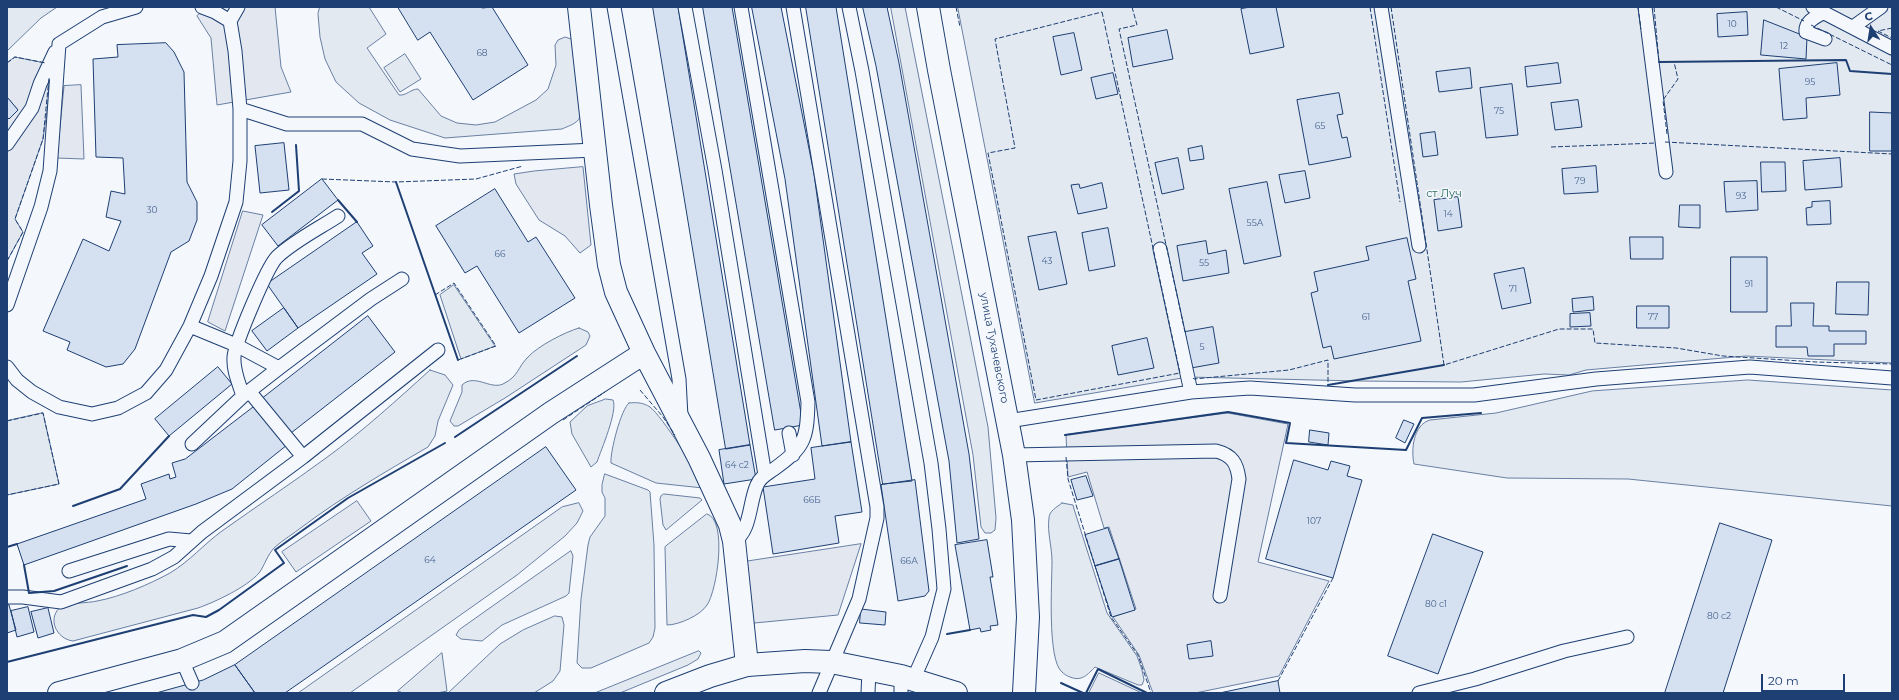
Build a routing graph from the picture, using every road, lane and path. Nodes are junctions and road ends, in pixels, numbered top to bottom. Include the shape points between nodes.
1 (136, 7) edge
2 (202, 7) edge
3 (238, 7) edge
4 (579, 7) edge
5 (614, 7) edge
6 (686, 7) edge
7 (741, 7) edge
8 (793, 7) edge
9 (849, 7) edge
10 (928, 7) edge
11 (1381, 7) edge
12 (1645, 7) edge
13 (1881, 7) edge
14 (1819, 9) edge
15 (230, 21) junction
16 (1853, 27) junction
17 (1825, 39) dead end
18 (59, 44) junction
19 (1892, 48) edge
20 (240, 109) junction
21 (7, 144) edge
22 (595, 150) junction
23 (1666, 172) dead end
24 (338, 216) dead end
25 (1419, 246) dead end
26 (1160, 250) dead end
27 (402, 279) dead end
28 (7, 305) edge
29 (190, 326) junction
30 (236, 345) junction
31 (438, 350) dead end
32 (644, 353) junction
33 (7, 367) edge
34 (280, 368) junction
35 (1892, 378) edge
36 (1190, 392) junction
37 (246, 393) junction
38 (1008, 421) junction
39 (683, 428) junction
40 (789, 433) dead end
41 (192, 444) dead end
42 (793, 455) junction
43 (1014, 455) junction
44 (303, 457) junction
45 (765, 474) junction
46 (191, 541) junction
47 (734, 541) junction
48 (69, 571) dead end
49 (1220, 596) dead end
50 (7, 597) edge
51 (1626, 637) dead end
52 (182, 660) junction
53 (831, 662) junction
54 (747, 665) junction
55 (869, 670) junction
56 (192, 683) dead end
57 (905, 683) edge
58 (671, 692) edge
59 (59, 693) edge
60 (819, 693) edge
61 (868, 693) edge
62 (956, 693) edge
63 (1024, 693) edge
64 (1419, 693) edge

1 - 18 lane via 102,17
2 - 15 lane
3 - 15 lane
4 - 22 street
5 - 39 lane via 679,379
6 - 45 lane
7 - 42 lane via 808,402 805,435 802,445
8 - 53 lane via 877,506 877,518 858,599
9 - 57 lane via 931,463 944,589 932,637
10 - 38 street, улица Тухачевского via 938,70
11 - 25 lane
12 - 23 lane
13 - 16 lane
14 - 16 lane
14 - 17 lane via 1808,23 1806,32
15 - 20 lane
16 - 19 lane
18 - 21 lane via 32,108
18 - 28 lane via 50,171 41,207
20 - 22 lane via 287,124 362,124 412,149 460,156
20 - 29 lane via 240,161 236,202 211,276
22 - 32 street via 611,276
24 - 30 lane via 287,249 272,263
26 - 36 lane
27 - 34 lane via 371,299
29 - 30 lane
29 - 33 lane via 166,370 146,393 118,408 92,414 59,407 32,392 17,380
30 - 34 lane
30 - 37 lane via 236,378
31 - 44 lane
32 - 39 street
32 - 52 street via 551,413 225,642
34 - 37 lane
35 - 36 lane via 1750,367 1596,379 1474,395 1355,395 1250,388
36 - 38 lane
37 - 41 lane
37 - 44 lane
38 - 43 street, улица Тухачевского
39 - 47 street via 730,525
40 - 42 lane
42 - 45 lane
43 - 49 lane via 1216,451 1226,454 1238,468 1239,479
43 - 63 street, улица Тухачевского via 1023,520 1028,617
44 - 46 lane
45 - 47 lane via 757,485 742,533
46 - 48 lane via 169,539
46 - 50 lane via 174,556 152,569 60,602
47 - 54 street
51 - 64 lane via 1564,651 1475,679
52 - 56 lane
52 - 59 street
53 - 54 street
53 - 55 street
53 - 60 lane
54 - 58 street
55 - 57 street
55 - 61 lane
57 - 62 street

